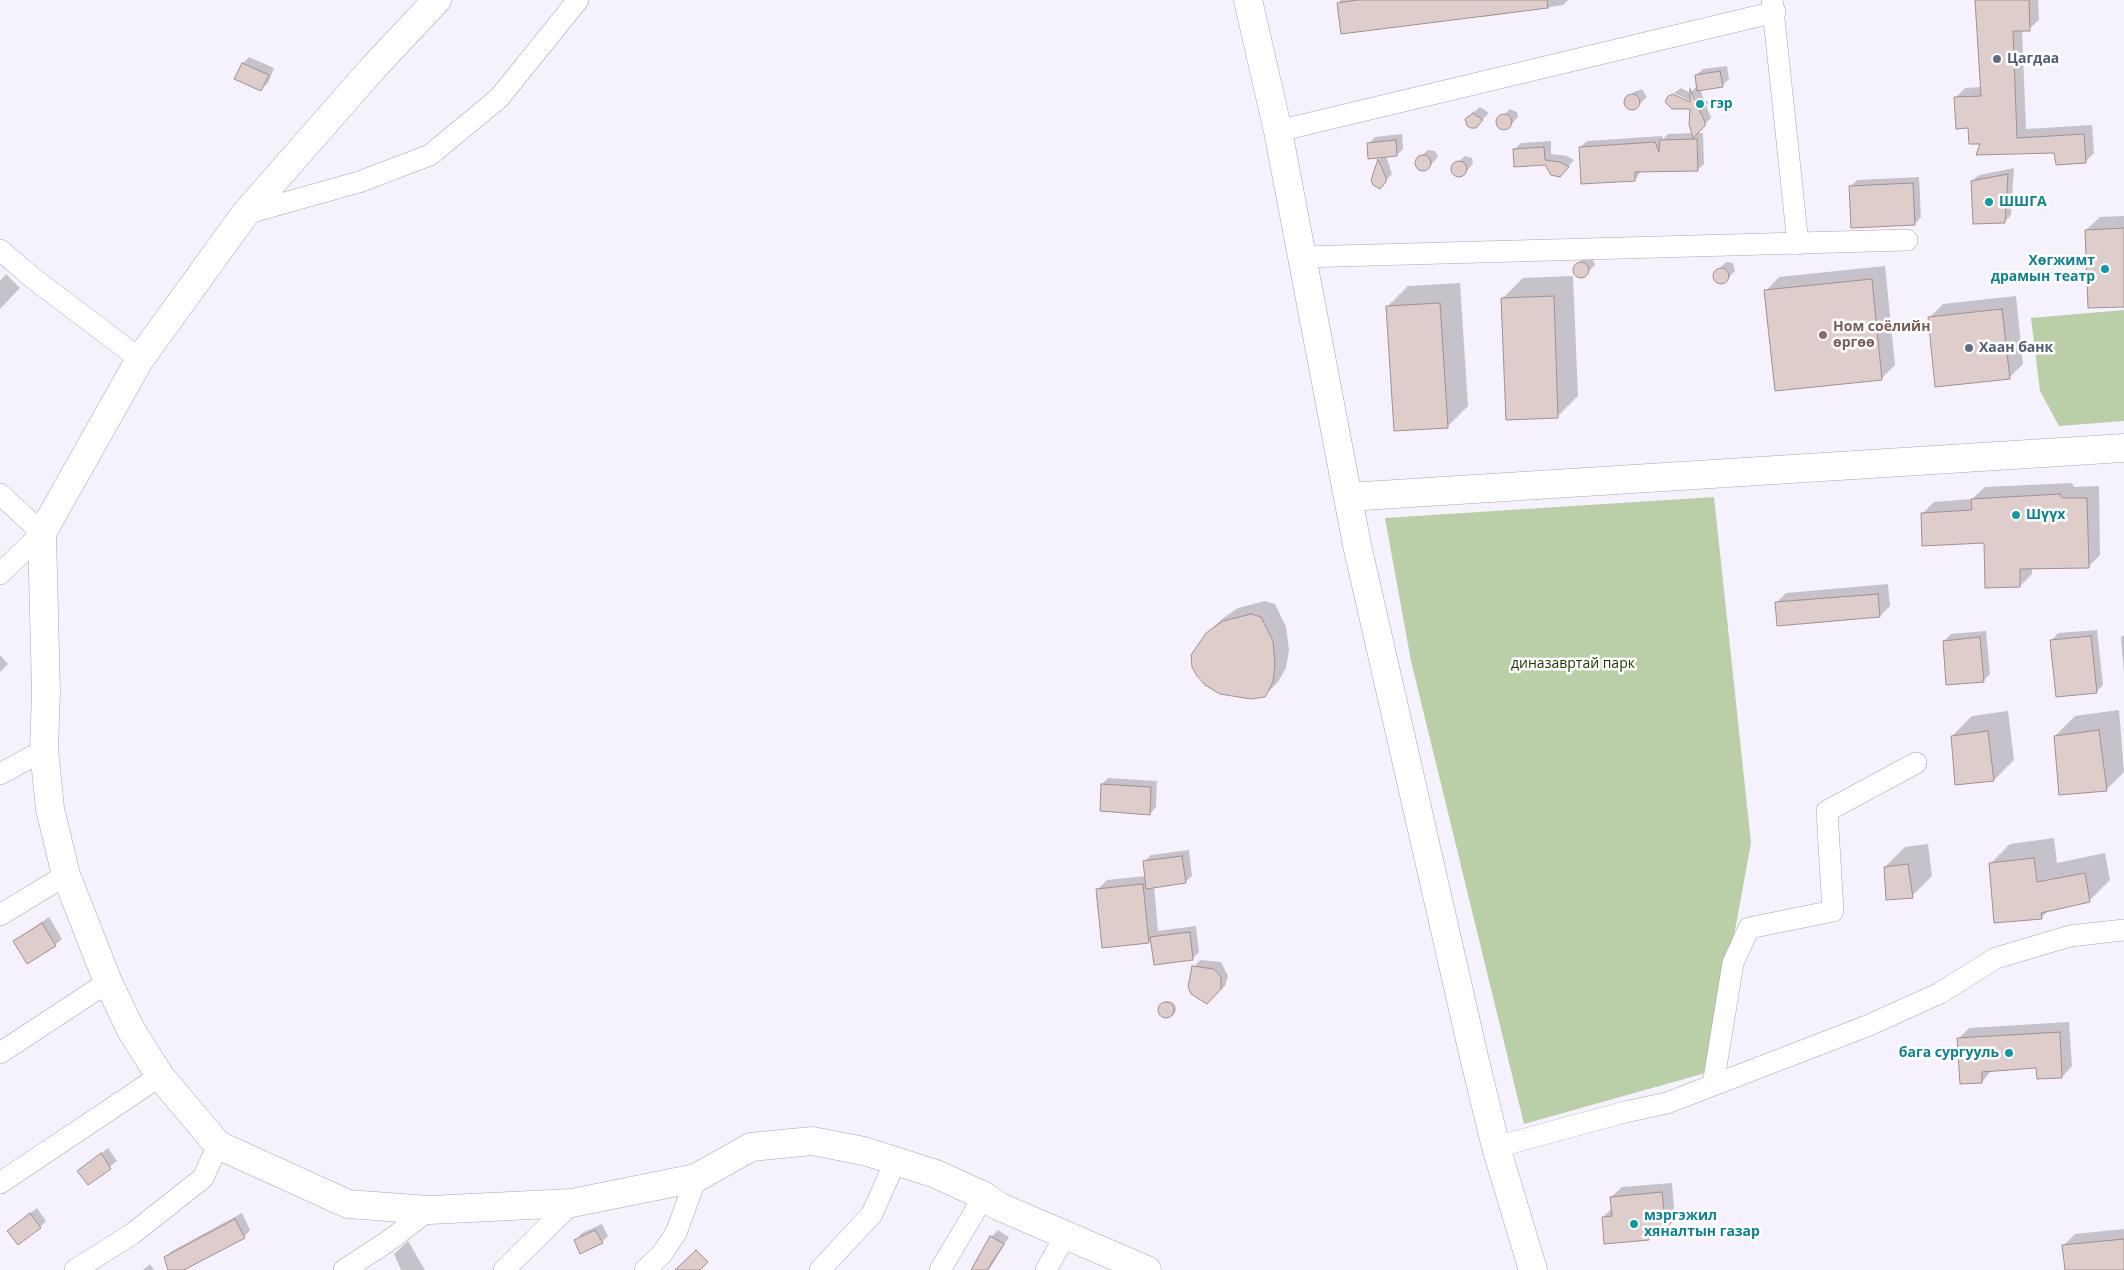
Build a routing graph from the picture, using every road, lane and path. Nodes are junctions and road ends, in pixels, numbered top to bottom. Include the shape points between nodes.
1 (437, 0) edge
2 (578, 0) edge
3 (1248, 0) edge
4 (1774, 6) edge
5 (1278, 131) junction
6 (245, 214) junction
7 (1907, 240) dead end
8 (1798, 244) junction
9 (0, 250) edge
10 (1302, 257) junction
11 (140, 359) junction
12 (2124, 448) edge
13 (0, 494) edge
14 (1348, 497) junction
15 (42, 533) junction
16 (0, 574) edge
17 (44, 750) junction
18 (1916, 763) dead end
19 (0, 774) edge
20 (66, 876) junction
21 (0, 915) edge
22 (2124, 930) edge
23 (108, 982) junction
24 (0, 1053) edge
25 (160, 1076) junction
26 (1714, 1085) junction
27 (218, 1145) junction
28 (1496, 1147) junction
29 (895, 1162) junction
30 (696, 1178) junction
31 (0, 1183) edge
32 (984, 1196) junction
33 (572, 1203) junction
34 (429, 1210) junction
35 (1066, 1234) junction
36 (1143, 1269) edge
37 (74, 1270) edge
38 (344, 1270) edge
39 (504, 1270) edge
40 (645, 1270) edge
41 (820, 1270) edge
42 (940, 1270) edge
43 (1046, 1270) edge
44 (1533, 1270) edge

1 - 6 street
2 - 6 street via 499,98 430,155 359,182
3 - 5 street
4 - 5 street
4 - 8 street
5 - 10 street
6 - 11 street
7 - 8 street
8 - 10 street
9 - 11 street
10 - 14 street
11 - 15 street
12 - 14 street
13 - 15 street
14 - 28 street
15 - 16 street
15 - 17 street via 46,692
17 - 19 street
17 - 20 street via 50,809
18 - 26 street via 1827,811 1833,911 1749,928 1734,963
20 - 21 street
20 - 23 street
22 - 26 street via 2070,936 1996,958 1940,993 1867,1026
23 - 24 street
23 - 25 street via 131,1030
25 - 27 street
25 - 31 street
26 - 28 street via 1668,1103
27 - 34 street via 348,1204
27 - 37 street via 203,1178 132,1234
28 - 44 street
29 - 30 street via 864,1151 812,1141 751,1147
29 - 32 street via 936,1174
29 - 41 street via 872,1214
30 - 33 street
30 - 40 street via 676,1233 661,1255
32 - 35 street via 998,1206
32 - 42 street
33 - 34 street
33 - 39 street
34 - 38 street
35 - 36 street
35 - 43 street

